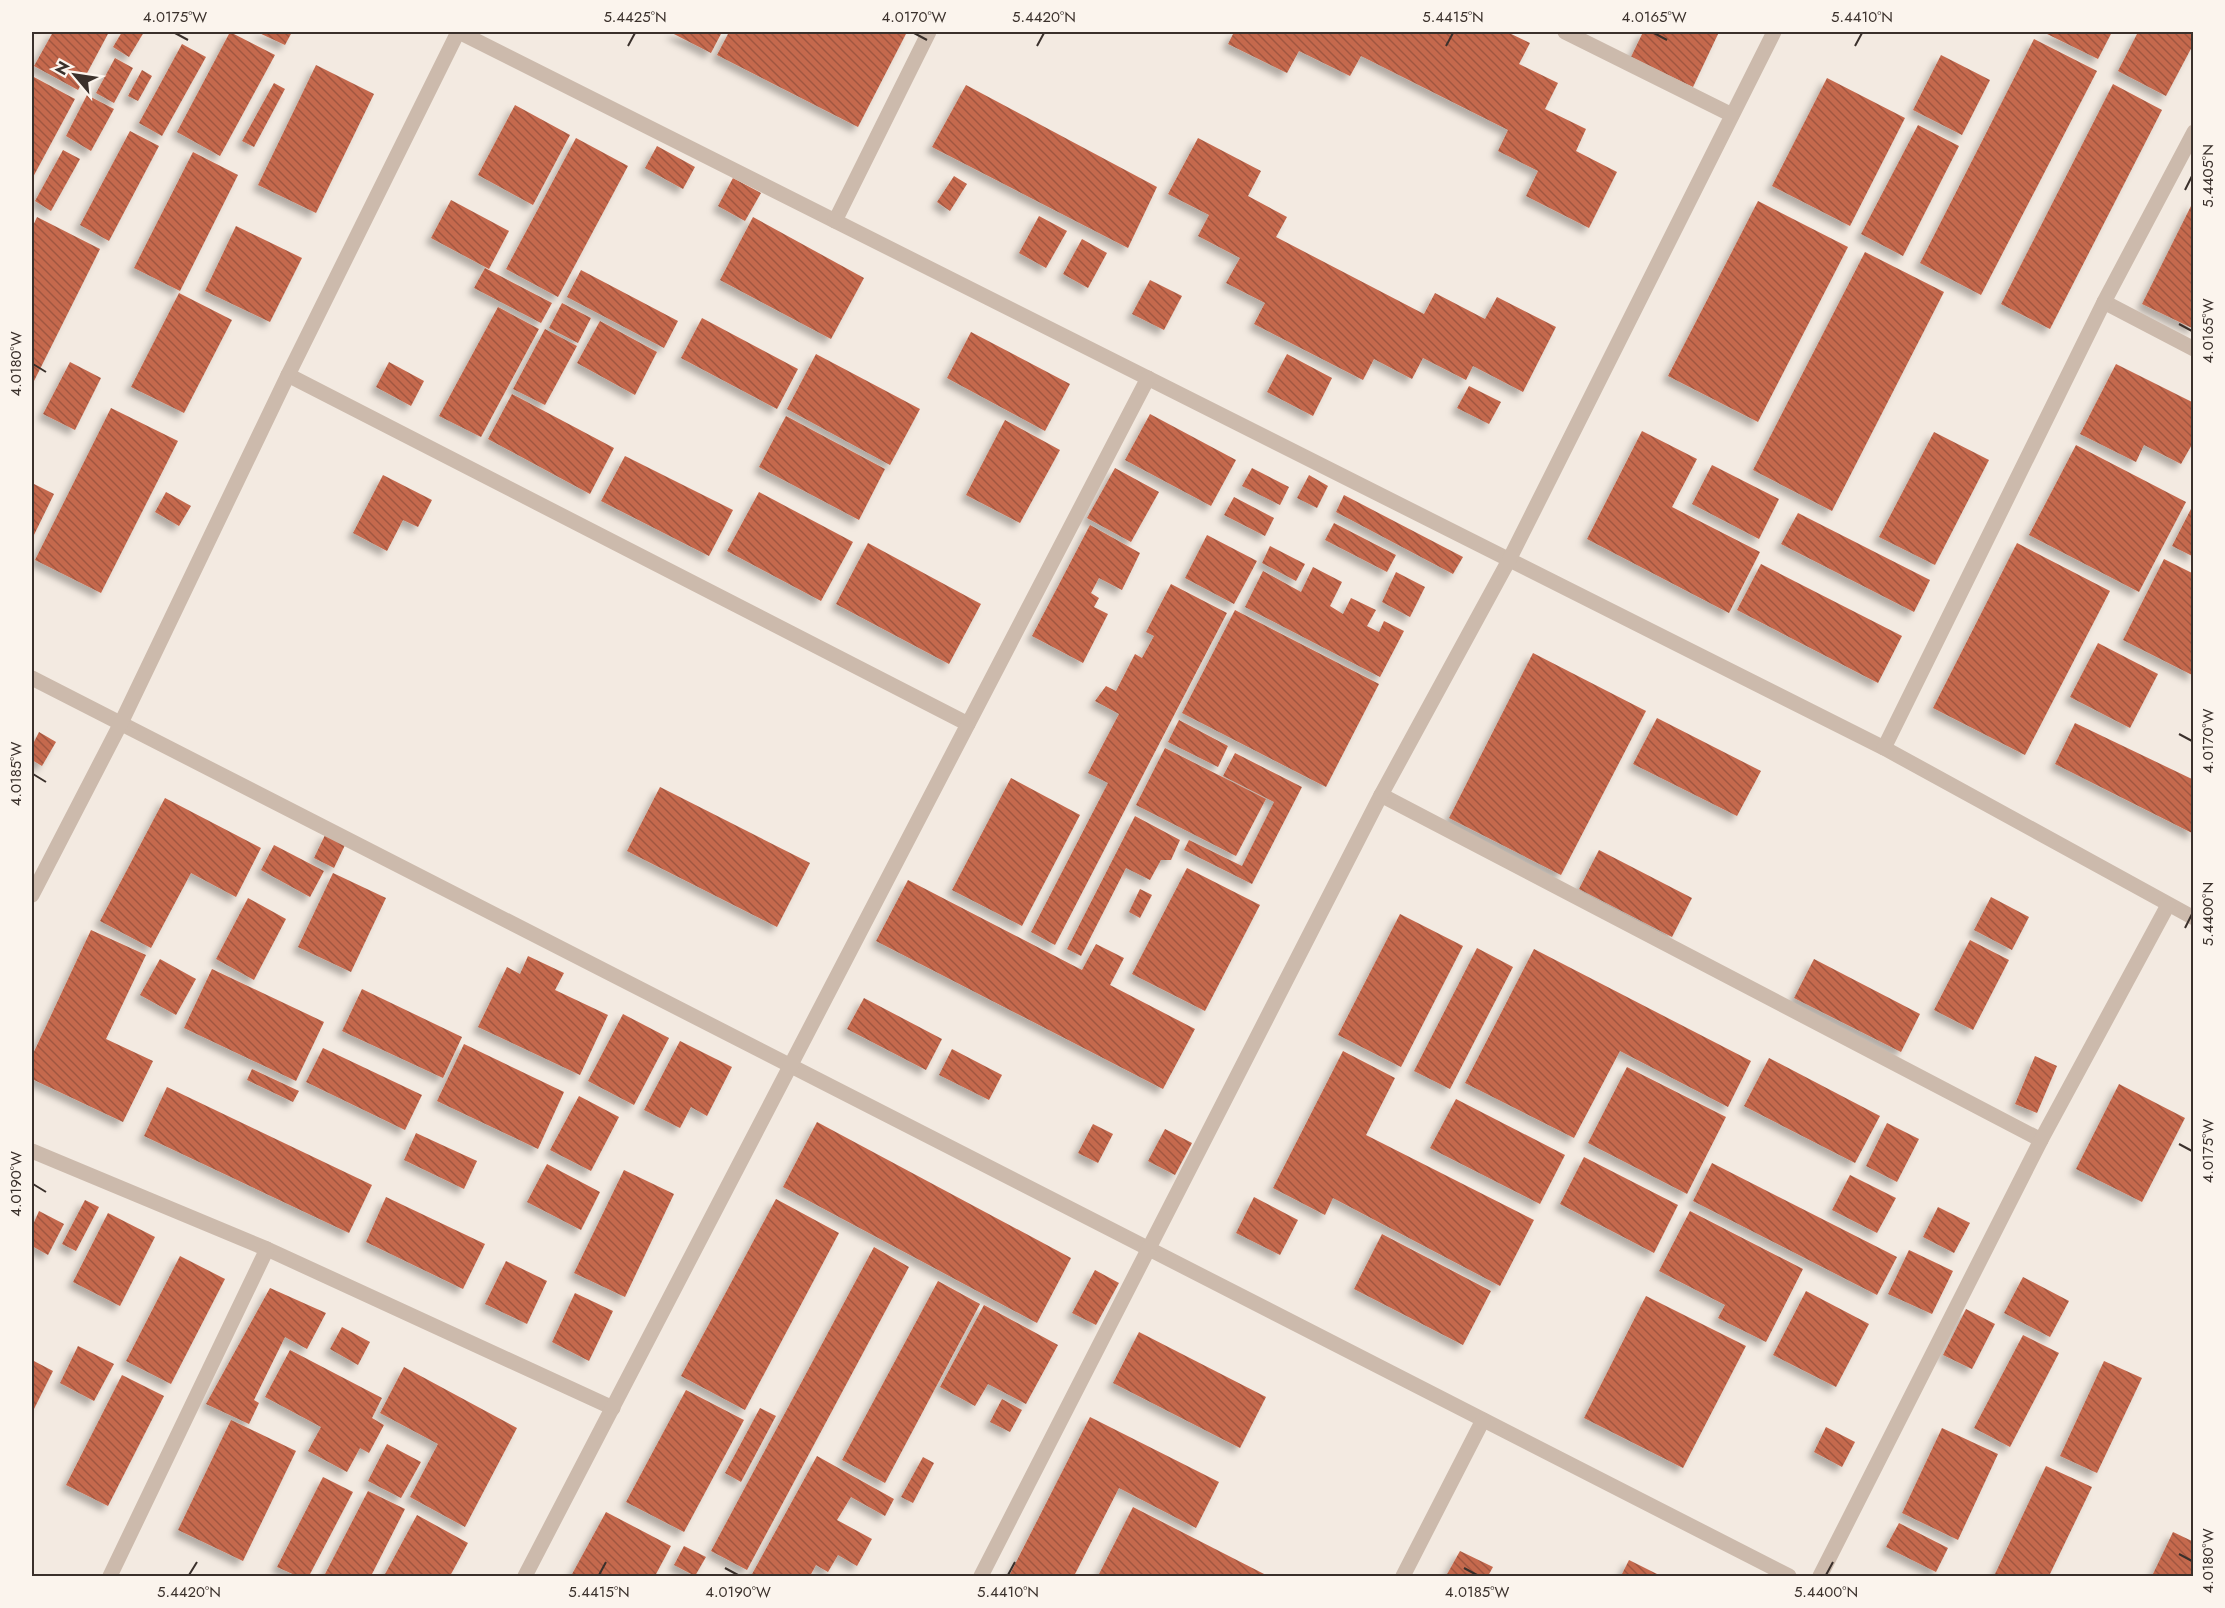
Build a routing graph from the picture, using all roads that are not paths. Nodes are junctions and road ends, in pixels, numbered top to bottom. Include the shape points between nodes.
1 (459, 32) edge
2 (929, 32) edge
3 (1565, 32) edge
4 (1774, 32) edge
5 (1732, 115) junction
6 (2193, 132) edge
7 (835, 221) junction
8 (2104, 302) junction
9 (2193, 349) edge
10 (288, 375) junction
11 (1148, 378) junction
12 (1509, 560) junction
13 (32, 678) edge
14 (122, 723) junction
15 (968, 724) junction
16 (1884, 748) junction
17 (1381, 795) junction
18 (32, 895) edge
19 (2168, 905) junction
20 (2193, 918) edge
21 (790, 1065) junction
22 (2041, 1140) junction
23 (32, 1151) edge
24 (267, 1249) junction
25 (1150, 1250) junction
26 (613, 1408) junction
27 (1483, 1420) junction
28 (110, 1576) edge
29 (525, 1576) edge
30 (981, 1576) edge
31 (1403, 1576) edge
32 (1789, 1576) edge
33 (1820, 1576) edge

1 - 7 street
1 - 10 street
2 - 7 street
3 - 5 street
4 - 5 street
5 - 12 street
6 - 8 street
7 - 11 street
8 - 9 street
8 - 16 street
10 - 14 street
10 - 15 street
11 - 12 street
11 - 15 street
12 - 16 street
12 - 17 street
13 - 14 street
14 - 18 street
14 - 21 street
15 - 21 street
16 - 19 street
17 - 22 street
17 - 25 street
19 - 20 street
19 - 22 street
21 - 25 street
21 - 26 street
22 - 33 street
23 - 24 street
24 - 26 street
24 - 28 street
25 - 27 street
25 - 30 street
26 - 29 street
27 - 31 street
27 - 32 street

